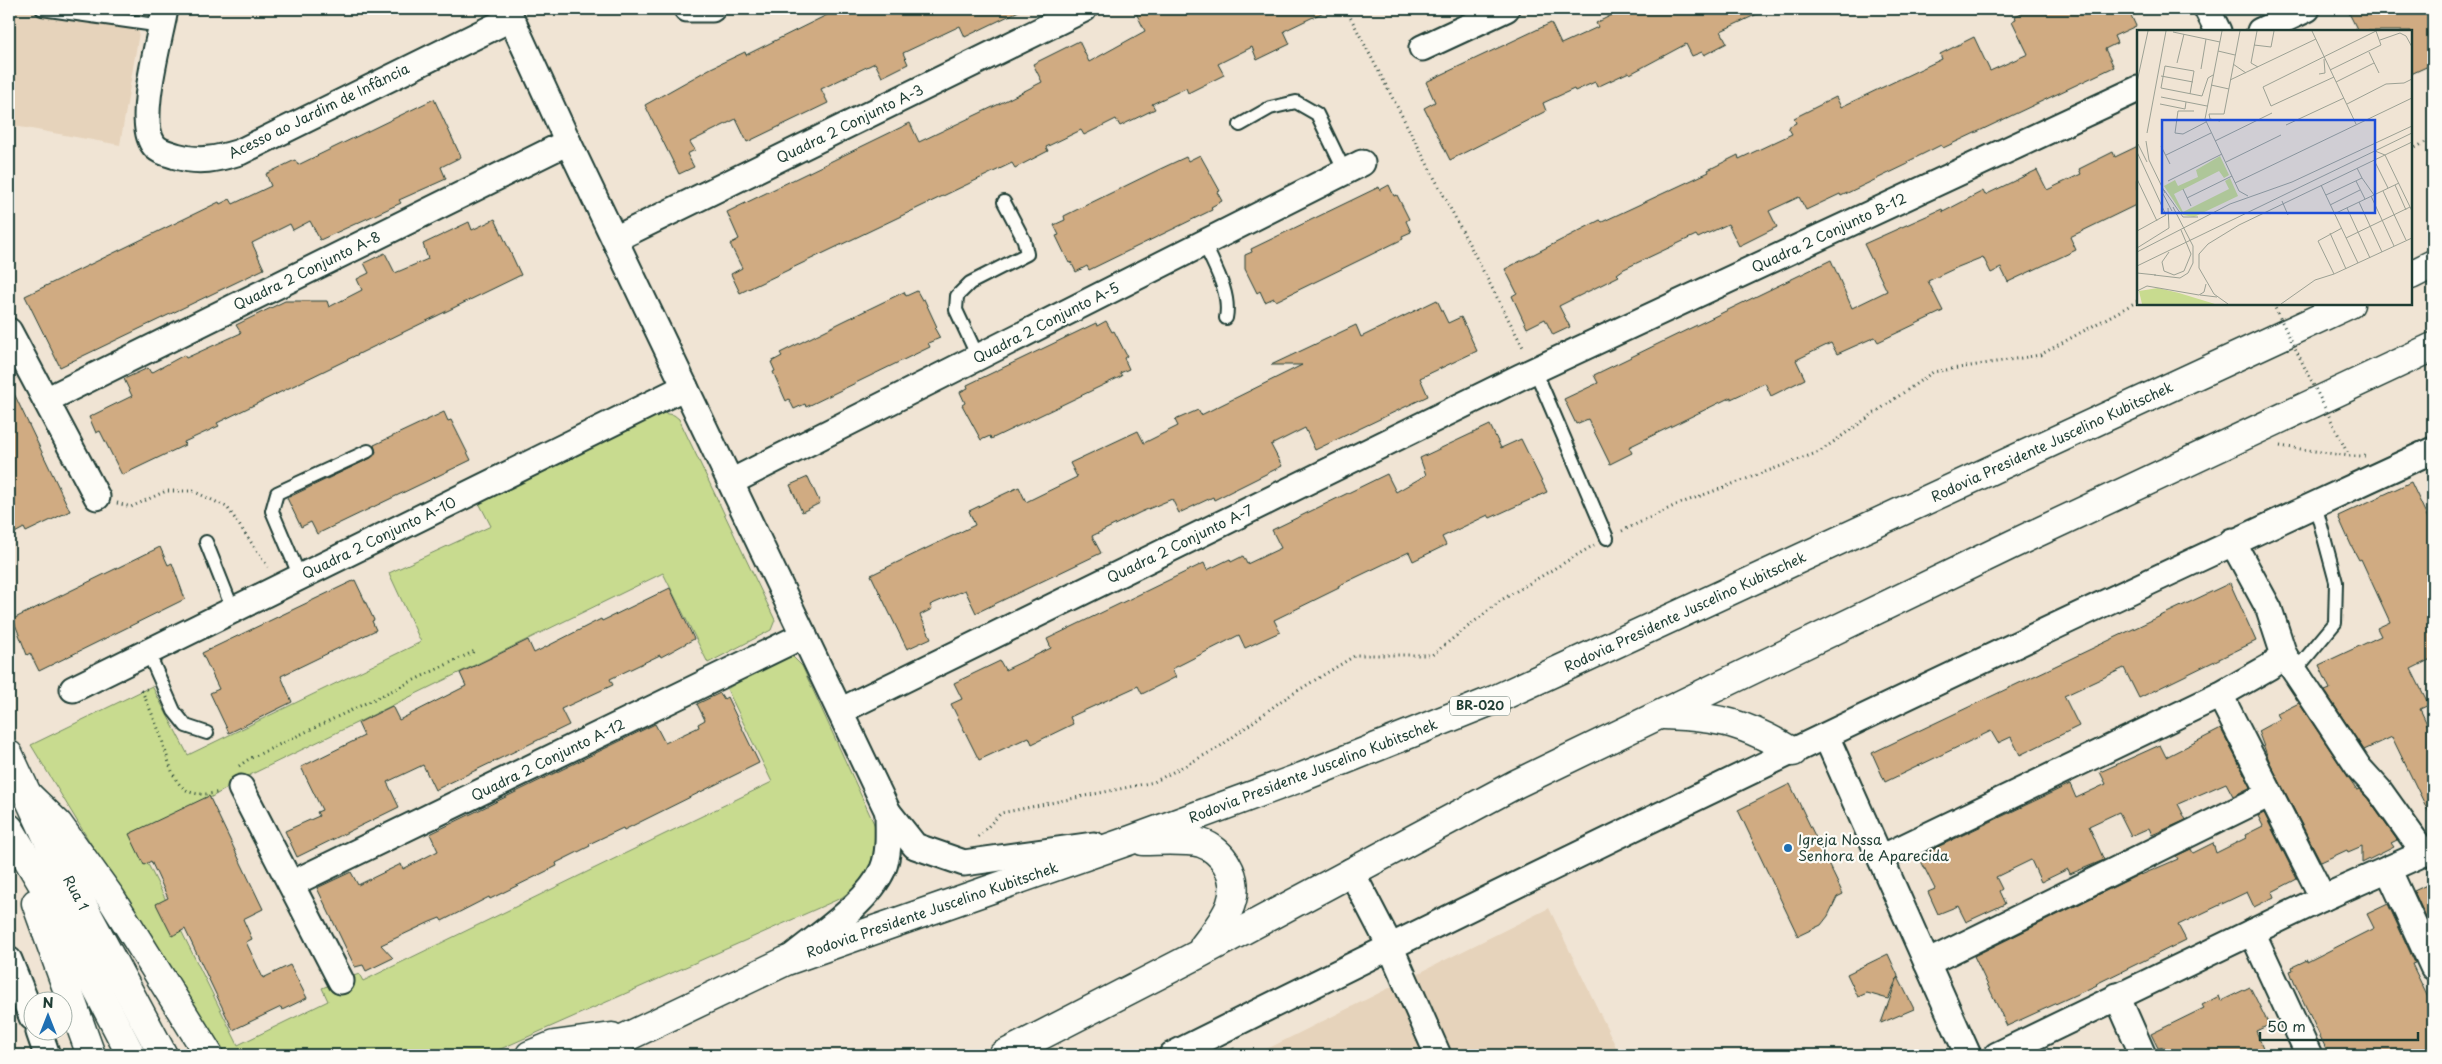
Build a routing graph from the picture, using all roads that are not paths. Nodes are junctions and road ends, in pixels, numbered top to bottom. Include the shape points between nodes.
1 (42, 9) edge
2 (687, 9) edge
3 (712, 9) edge
4 (1084, 9) edge
5 (1506, 9) edge
6 (2207, 9) edge
7 (2307, 9) edge
8 (508, 14) edge
9 (163, 17) edge
10 (2218, 30) edge
11 (2262, 30) edge
12 (1422, 48) dead end
13 (2137, 88) edge
14 (1240, 125) dead end
15 (568, 142) junction
16 (1353, 168) joint
17 (1004, 202) dead end
18 (615, 239) junction
19 (1204, 243) junction
20 (2433, 264) edge
21 (2412, 274) edge
22 (2348, 305) edge
23 (1226, 318) dead end
24 (9, 331) edge
25 (2433, 347) edge
26 (978, 357) junction
27 (1528, 373) junction
28 (686, 387) junction
29 (46, 400) junction
30 (368, 451) dead end
31 (2431, 457) edge
32 (731, 482) junction
33 (98, 497) road end
34 (2315, 504) junction
35 (1606, 538) road end
36 (2232, 541) junction
37 (206, 542) dead end
38 (291, 582) junction
39 (233, 610) junction
40 (804, 636) junction
41 (148, 652) junction
42 (2290, 663) junction
43 (72, 689) dead end
44 (2220, 695) junction
45 (840, 711) junction
46 (1660, 714) junction
47 (207, 733) dead end
48 (1826, 736) junction
49 (1793, 752) junction
50 (9, 756) edge
51 (241, 788) road end
52 (2270, 794) junction
53 (28, 795) junction
54 (888, 812) junction
55 (9, 828) edge
56 (9, 832) edge
57 (1131, 840) junction
58 (2429, 851) edge
59 (1881, 858) junction
60 (2388, 869) junction
61 (1351, 872) junction
62 (291, 884) junction
63 (2324, 898) junction
64 (2252, 932) junction
65 (1390, 946) junction
66 (1197, 955) junction
67 (9, 960) edge
68 (786, 961) junction
69 (1927, 963) junction
70 (2433, 967) edge
71 (341, 981) dead end
72 (22, 992) edge
73 (2117, 996) junction
74 (630, 1034) junction
75 (42, 1042) edge
76 (47, 1055) edge
77 (91, 1055) edge
78 (131, 1055) edge
79 (163, 1055) edge
80 (209, 1055) edge
81 (530, 1055) edge
82 (589, 1055) edge
83 (1003, 1055) edge
84 (1172, 1055) edge
85 (1438, 1055) edge
86 (1968, 1055) edge
87 (1997, 1055) edge
88 (2143, 1055) edge
89 (2309, 1055) edge

1 - 9 lane
2 - 3 street
4 - 18 street, Quadra 2 Conjunto A-3
5 - 12 street
6 - 10 street
7 - 11 street
8 - 9 street, Acesso ao Jardim de Infância via 240,152 214,160 189,160 161,151 153,144 146,111
8 - 15 street
13 - 27 street, Quadra 2 Conjunto B-12
14 - 16 lane via 1270,108 1296,102 1316,114
15 - 18 street
15 - 29 street, Quadra 2 Conjunto A-8
16 - 19 street, Quadra 2 Conjunto A-5
17 - 26 lane via 1024,240 1027,254 970,283 956,296 956,310
18 - 28 street
19 - 23 lane via 1224,290 1228,307
19 - 26 street, Quadra 2 Conjunto A-5
20 - 21 main road
22 - 57 main road, Rodovia Presidente Juscelino Kubitschek / BR-020 via 1494,700 1302,777
24 - 29 street
25 - 46 main road
26 - 32 street, Quadra 2 Conjunto A-5
27 - 35 lane
27 - 45 street, Quadra 2 Conjunto A-7
28 - 32 street
28 - 38 street, Quadra 2 Conjunto A-10
29 - 33 street
30 - 38 lane via 277,493 272,511
31 - 34 street
32 - 40 street
34 - 36 street
34 - 42 lane via 2336,582 2335,623
36 - 42 street via 2269,609
36 - 48 street
37 - 39 lane
38 - 39 street, Quadra 2 Conjunto A-10
39 - 41 street, Quadra 2 Conjunto A-10
40 - 45 street
40 - 62 street, Quadra 2 Conjunto A-12
41 - 43 street, Quadra 2 Conjunto A-10
41 - 47 lane via 174,711 186,726
42 - 44 street via 2269,667
42 - 58 street via 2358,768
44 - 52 street
44 - 59 street
45 - 54 street
46 - 49 main road via 1704,716 1739,724
46 - 61 main road via 1516,784
48 - 49 street
48 - 59 street
49 - 65 street
50 - 53 main road, Rua 1
51 - 62 street
52 - 63 street
52 - 69 street
53 - 79 main road, Rua 1 via 53,850
53 - 80 main road via 58,824 111,898
54 - 57 street via 915,846 964,863
54 - 68 street via 886,860 872,887
55 - 78 main road via 43,885
56 - 77 main road
57 - 66 main road via 1201,843 1224,859 1232,873 1235,896 1226,918
57 - 68 main road, Rodovia Presidente Juscelino Kubitschek / BR-020
58 - 60 street
59 - 69 street
60 - 63 street
60 - 70 street
61 - 65 street
61 - 66 main road
62 - 71 street
63 - 64 street
64 - 73 street
64 - 89 street
65 - 84 street
65 - 85 street
66 - 83 main road
67 - 72 street
68 - 74 main road, Rodovia Presidente Juscelino Kubitschek / BR-020
69 - 86 street
73 - 87 street
73 - 88 street
74 - 81 main road via 554,1045
74 - 82 main road, Rodovia Presidente Juscelino Kubitschek / BR-020
75 - 76 street

